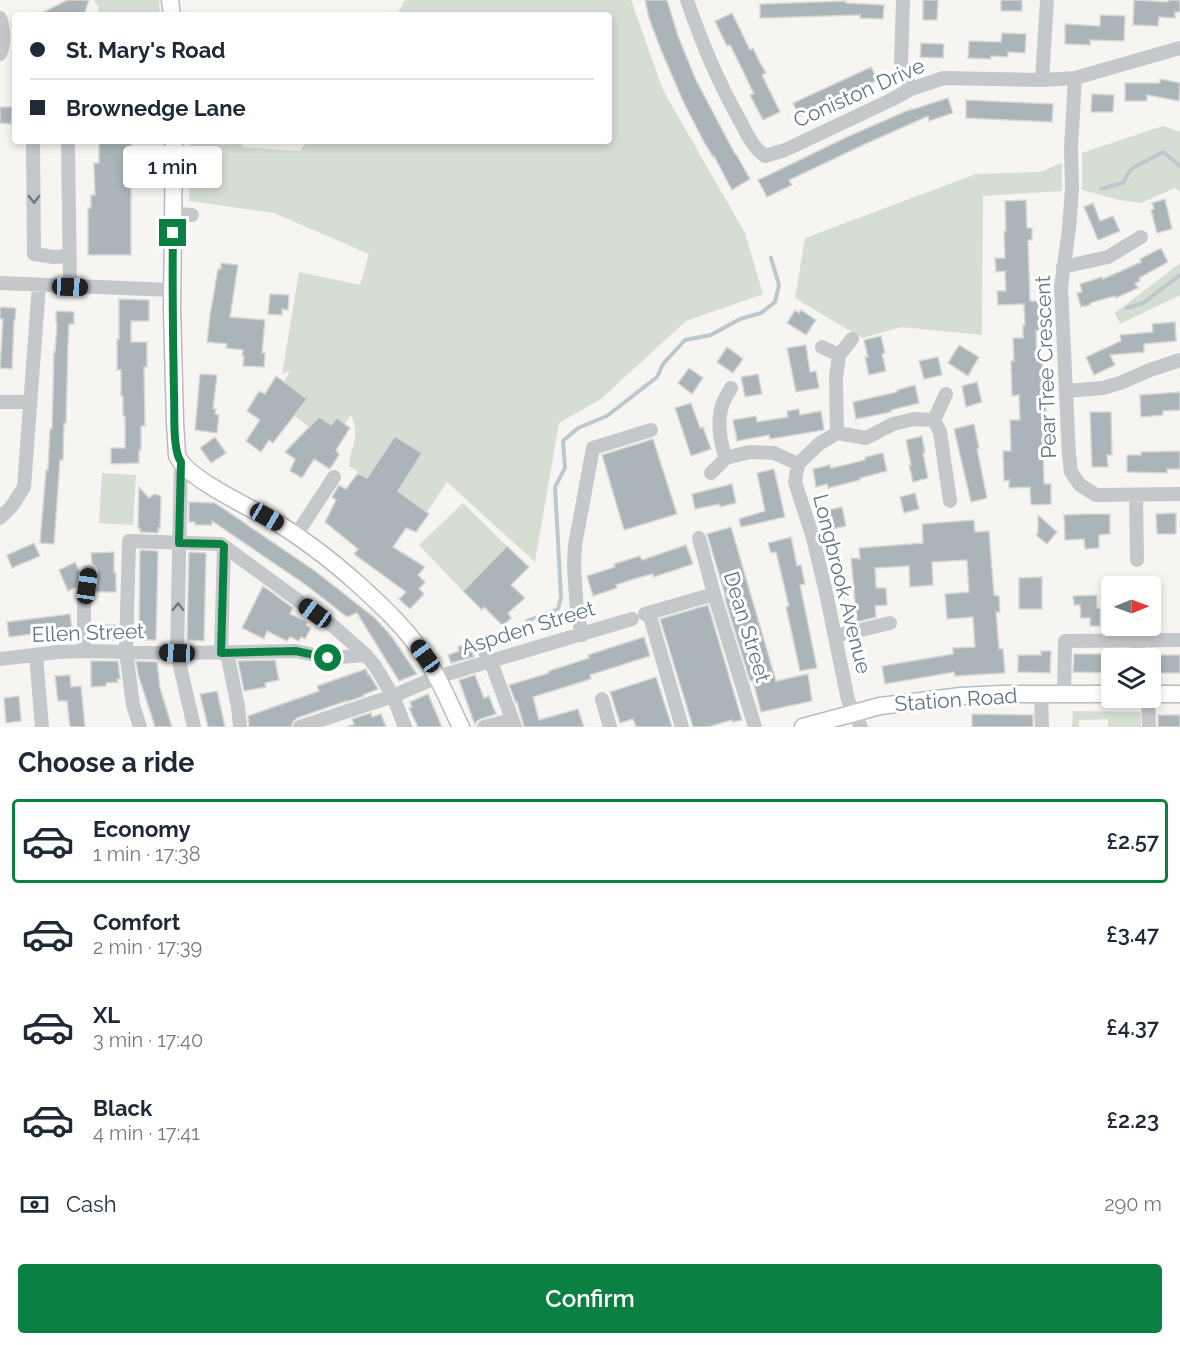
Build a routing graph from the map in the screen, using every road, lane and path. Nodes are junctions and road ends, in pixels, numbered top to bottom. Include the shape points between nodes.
1 (687, 0) edge
2 (903, 0) edge
3 (1047, 0) edge
4 (0, 18) edge
5 (1180, 48) edge
6 (6, 49) edge
7 (1075, 78) junction
8 (1042, 80) junction
9 (911, 89) junction
10 (33, 144) edge
11 (68, 144) edge
12 (174, 144) edge
13 (174, 214) junction
14 (192, 214) dead end
15 (1141, 237) dead end
16 (69, 256) junction
17 (1063, 267) junction
18 (0, 283) edge
19 (39, 285) junction
20 (70, 287) junction
21 (172, 291) junction
22 (852, 339) dead end
23 (822, 347) dead end
24 (839, 355) junction
25 (1180, 360) edge
26 (731, 388) dead end
27 (1066, 391) junction
28 (946, 394) dead end
29 (0, 402) edge
30 (30, 402) junction
31 (934, 420) junction
32 (651, 430) dead end
33 (837, 433) junction
34 (726, 458) junction
35 (181, 462) junction
36 (798, 464) junction
37 (711, 473) dead end
38 (334, 477) dead end
39 (1180, 494) edge
40 (1136, 495) junction
41 (950, 501) dead end
42 (0, 518) edge
43 (296, 534) junction
44 (699, 538) dead end
45 (179, 543) junction
46 (224, 546) junction
47 (1137, 560) dead end
48 (88, 572) dead end
49 (714, 594) junction
50 (642, 615) junction
51 (890, 623) dead end
52 (582, 635) junction
53 (836, 636) junction
54 (1126, 636) edge
55 (1146, 636) edge
56 (1180, 640) edge
57 (84, 651) junction
58 (126, 651) junction
59 (177, 653) junction
60 (224, 653) junction
61 (36, 655) junction
62 (366, 655) junction
63 (488, 657) junction
64 (0, 659) edge
65 (437, 677) junction
66 (1041, 694) junction
67 (1064, 694) junction
68 (1101, 694) edge
69 (1180, 694) edge
70 (1161, 695) edge
71 (393, 696) junction
72 (602, 699) dead end
73 (1149, 708) edge
74 (340, 713) junction
75 (858, 720) edge
76 (42, 727) edge
77 (140, 727) edge
78 (194, 727) edge
79 (240, 727) edge
80 (302, 727) edge
81 (345, 727) edge
82 (405, 727) edge
83 (461, 727) edge
84 (484, 727) edge
85 (509, 727) edge
86 (515, 727) edge
87 (610, 727) edge
88 (682, 727) edge
89 (755, 727) edge
90 (804, 727) edge
91 (1042, 727) edge
92 (1149, 727) edge

1 - 9 street, Coniston Drive via 723,90 755,149 765,156
2 - 9 street via 901,64
3 - 8 street
4 - 6 street
5 - 7 street, Coniston Drive
7 - 8 street, Coniston Drive
7 - 17 street, Pear Tree Crescent via 1072,189
8 - 9 street, Coniston Drive via 944,78
10 -> 16 street via 34,254
11 - 16 street
12 - 13 main road
13 - 14 street
13 - 21 main road
15 - 17 street via 1108,256
16 - 20 street
17 - 27 street, Pear Tree Crescent
18 - 19 street
19 - 20 street
19 - 30 street
20 - 21 street
21 - 35 main road via 175,422
22 - 24 street
23 - 24 street
24 - 33 street
25 - 27 street via 1103,388
26 - 34 street via 722,404 720,421
27 - 40 street, Pear Tree Crescent via 1071,472 1080,485 1096,495
28 - 31 street
29 - 30 street
30 - 42 street via 24,488
31 - 33 street via 893,424 866,438
31 - 41 street
32 - 52 street via 593,448 575,545 577,614
33 - 36 street
34 - 36 street via 749,452 774,453
34 - 37 street
35 - 43 main road via 206,483
35 - 45 street
36 - 53 street, Longbrook Avenue via 795,482
38 - 43 street
39 - 40 street, Pear Tree Crescent
40 - 47 street
43 - 65 main road via 378,602 409,634
44 - 49 street, Dean Street
45 - 46 street
45 - 58 street via 129,542
59 -> 45 street
46 - 60 street
46 - 62 street
48 - 57 street
49 - 50 street, Aspden Street
49 - 89 street, Dean Street
50 - 52 street, Aspden Street
50 - 88 street
51 - 53 street
52 - 63 street, Aspden Street
53 - 75 street, Longbrook Avenue via 848,700
54 - 67 street via 1065,641
55 - 56 street
57 - 58 street, Ellen Street
57 - 61 street, Ellen Street
58 - 59 street, Ellen Street
58 - 77 street
59 - 60 street, Ellen Street
59 - 78 street
60 - 62 street, Ellen Street via 296,651 328,658
60 - 79 street
61 - 64 street, Ellen Street
61 - 76 street
62 - 71 street
63 - 65 street, Aspden Street
63 - 86 street
65 - 71 street, Aspden Street
65 - 83 main road
66 - 67 main road, Station Road
66 - 75 main road, Station Road via 961,696 880,706
66 - 91 street
67 - 68 main road, Station Road
69 - 70 main road
71 - 74 street, Aspden Street
71 - 82 street
72 - 87 street
73 - 92 street
74 - 80 street, Aspden Street
74 - 81 street
75 - 90 main road, Station Road
84 - 85 street via 507,721

